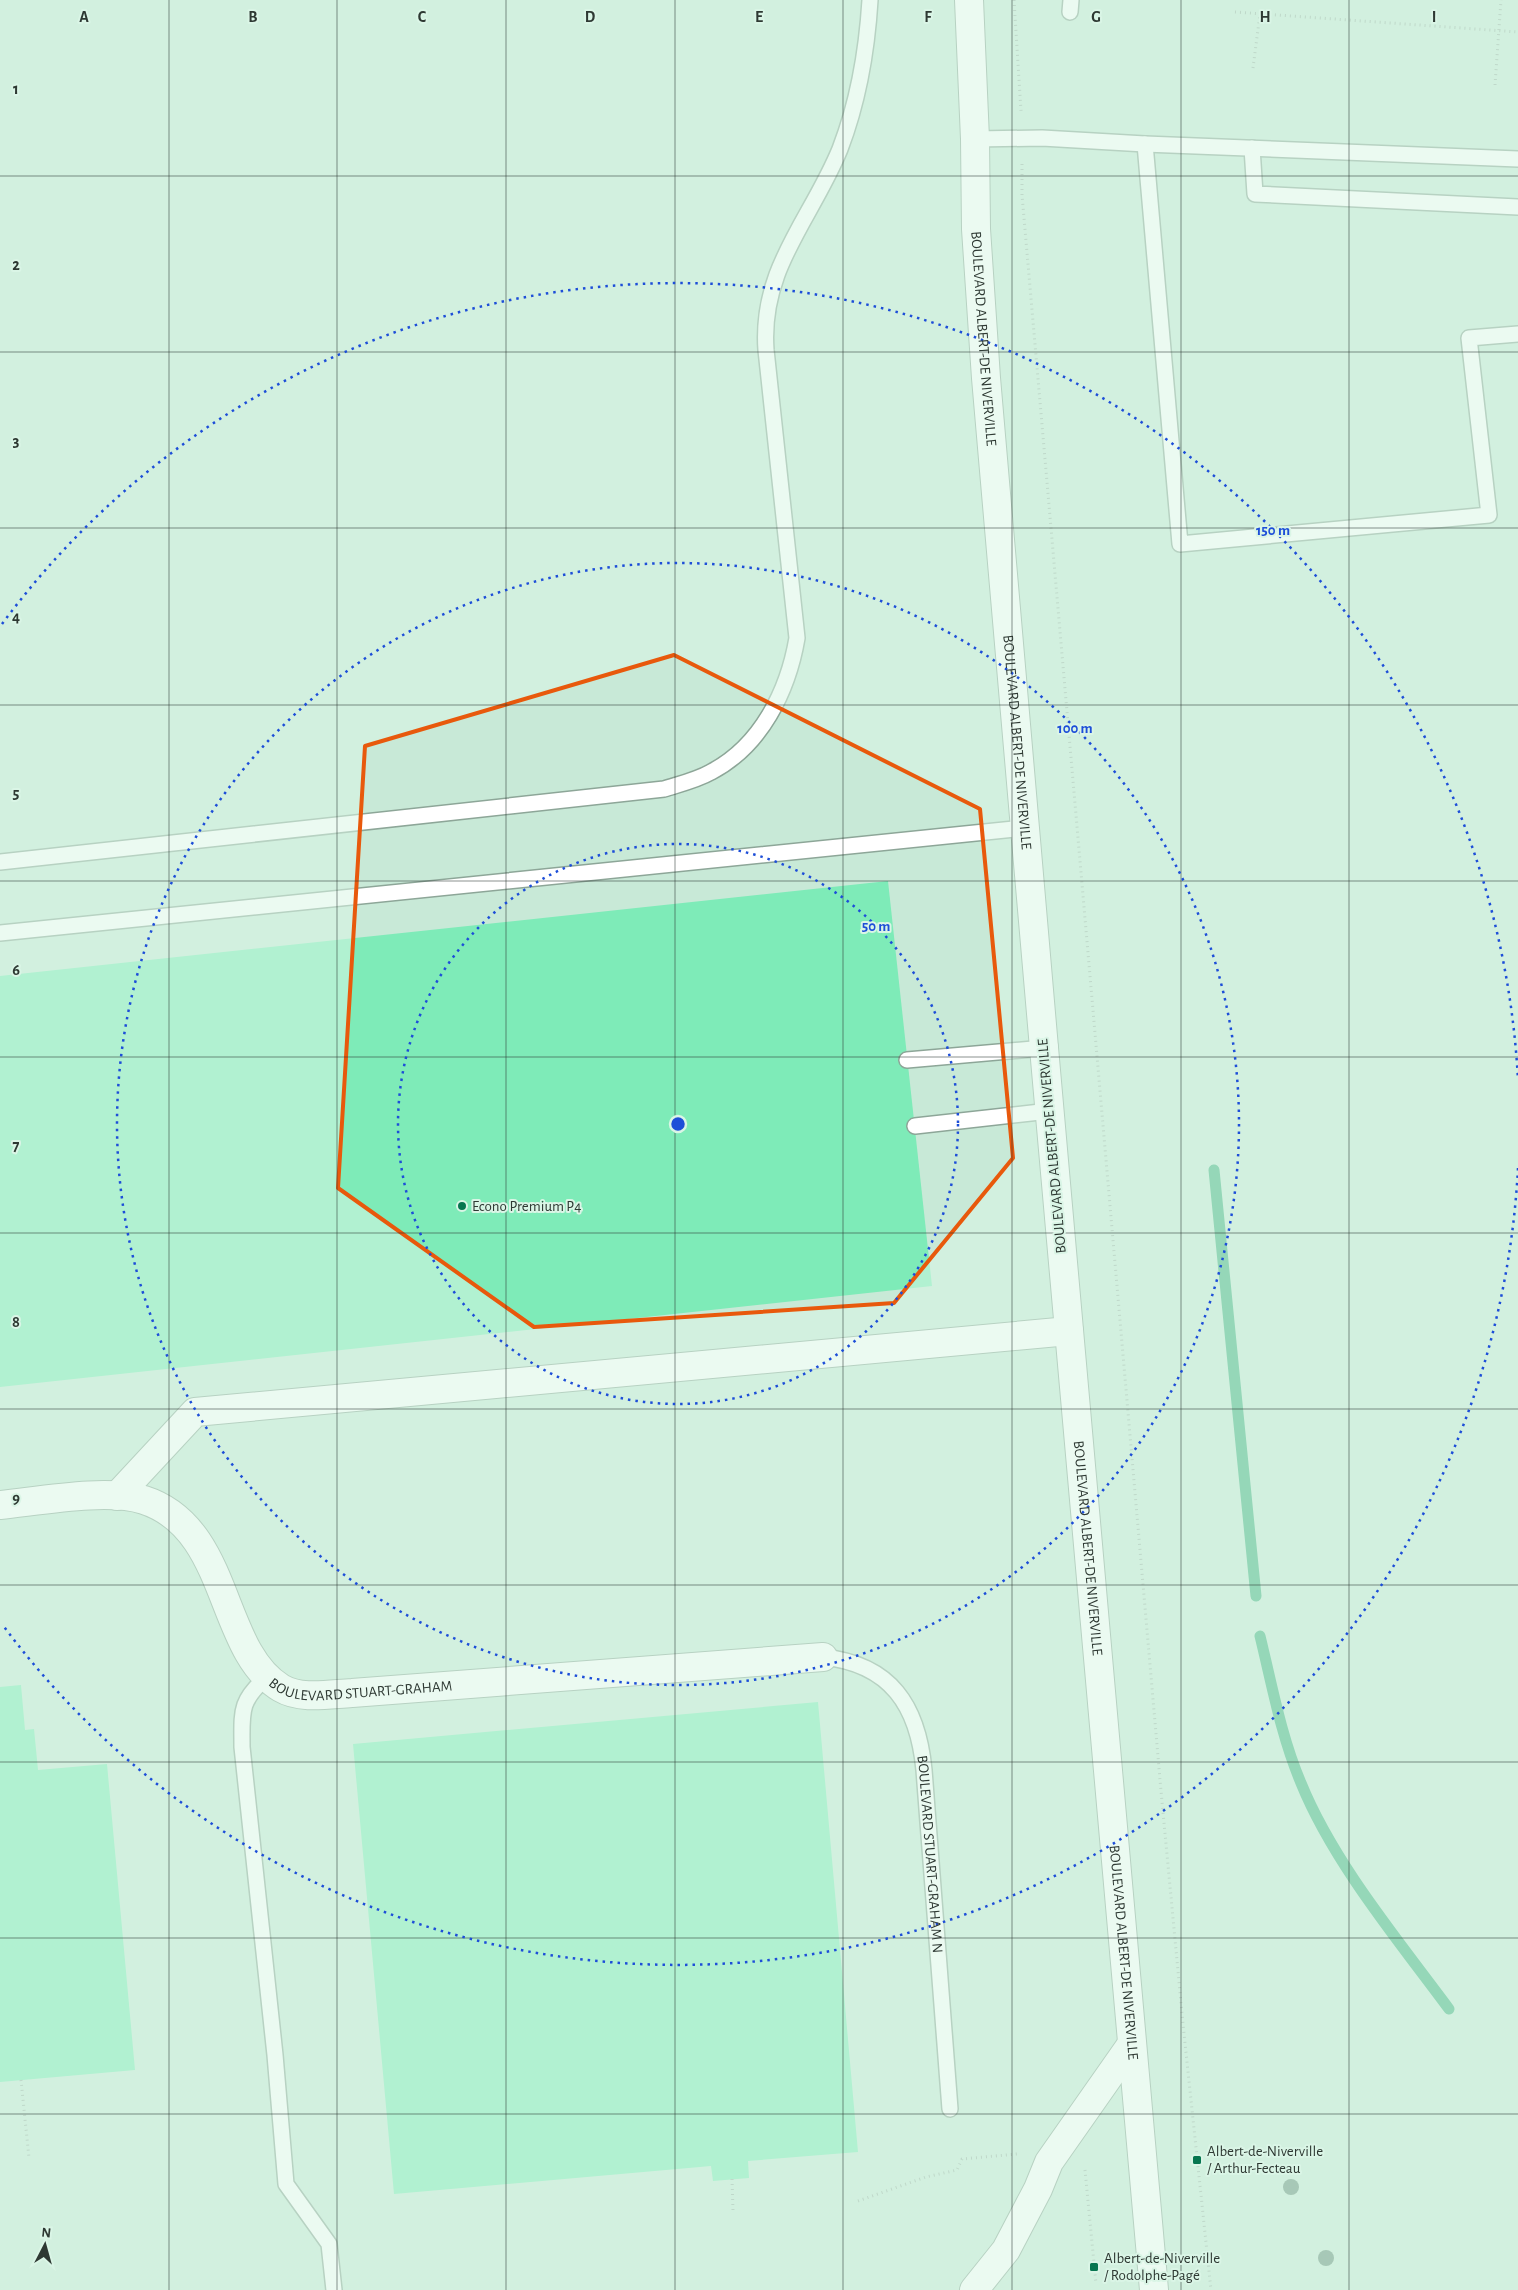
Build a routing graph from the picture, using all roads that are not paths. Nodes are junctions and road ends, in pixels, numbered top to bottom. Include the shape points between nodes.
1 (870, 0) edge
2 (969, 0) edge
3 (975, 139) junction
4 (1145, 144) junction
5 (1252, 148) junction
6 (1518, 159) edge
7 (1518, 207) edge
8 (1518, 334) edge
9 (1024, 828) junction
10 (0, 862) edge
11 (0, 933) edge
12 (1044, 1048) junction
13 (907, 1060) dead end
14 (1049, 1111) junction
15 (915, 1126) dead end
16 (1068, 1332) junction
17 (117, 1496) junction
18 (0, 1505) edge
19 (823, 1657) joint
20 (267, 1677) junction
21 (1131, 2045) junction
22 (950, 2108) dead end
23 (334, 2290) edge
24 (974, 2290) edge
25 (1154, 2290) edge

1 - 10 lane via 868,38 858,88 840,148 818,198 787,248 774,278 768,309 766,350 796,638 793,660 778,700 738,754 711,772 664,789
2 - 3 street, BOULEVARD ALBERT-DE NIVERVILLE
3 - 4 lane via 1042,138
3 - 9 street, BOULEVARD ALBERT-DE NIVERVILLE via 976,229 986,378
4 - 5 lane
4 - 8 lane via 1180,544 1490,515 1469,338
5 - 6 lane
5 - 7 lane via 1255,194
9 - 11 lane
9 - 12 street, BOULEVARD ALBERT-DE NIVERVILLE
12 - 13 lane
12 - 14 street, BOULEVARD ALBERT-DE NIVERVILLE
14 - 15 lane
14 - 16 street, BOULEVARD ALBERT-DE NIVERVILLE
16 - 17 street via 195,1412
16 - 21 street, BOULEVARD ALBERT-DE NIVERVILLE
17 - 18 street, BOULEVARD STUART-GRAHAM
17 - 20 street, BOULEVARD STUART-GRAHAM via 142,1499 177,1516 213,1569 253,1660
19 - 20 street, BOULEVARD STUART-GRAHAM via 319,1695 281,1689
19 - 22 lane, BOULEVARD STUART-GRAHAM N via 878,1676 896,1689 917,1727 924,1778
20 - 23 lane via 250,1692 244,1707 242,1747 286,2184 329,2244
21 - 24 street via 1049,2162 1006,2250
21 - 25 street, BOULEVARD ALBERT-DE NIVERVILLE

